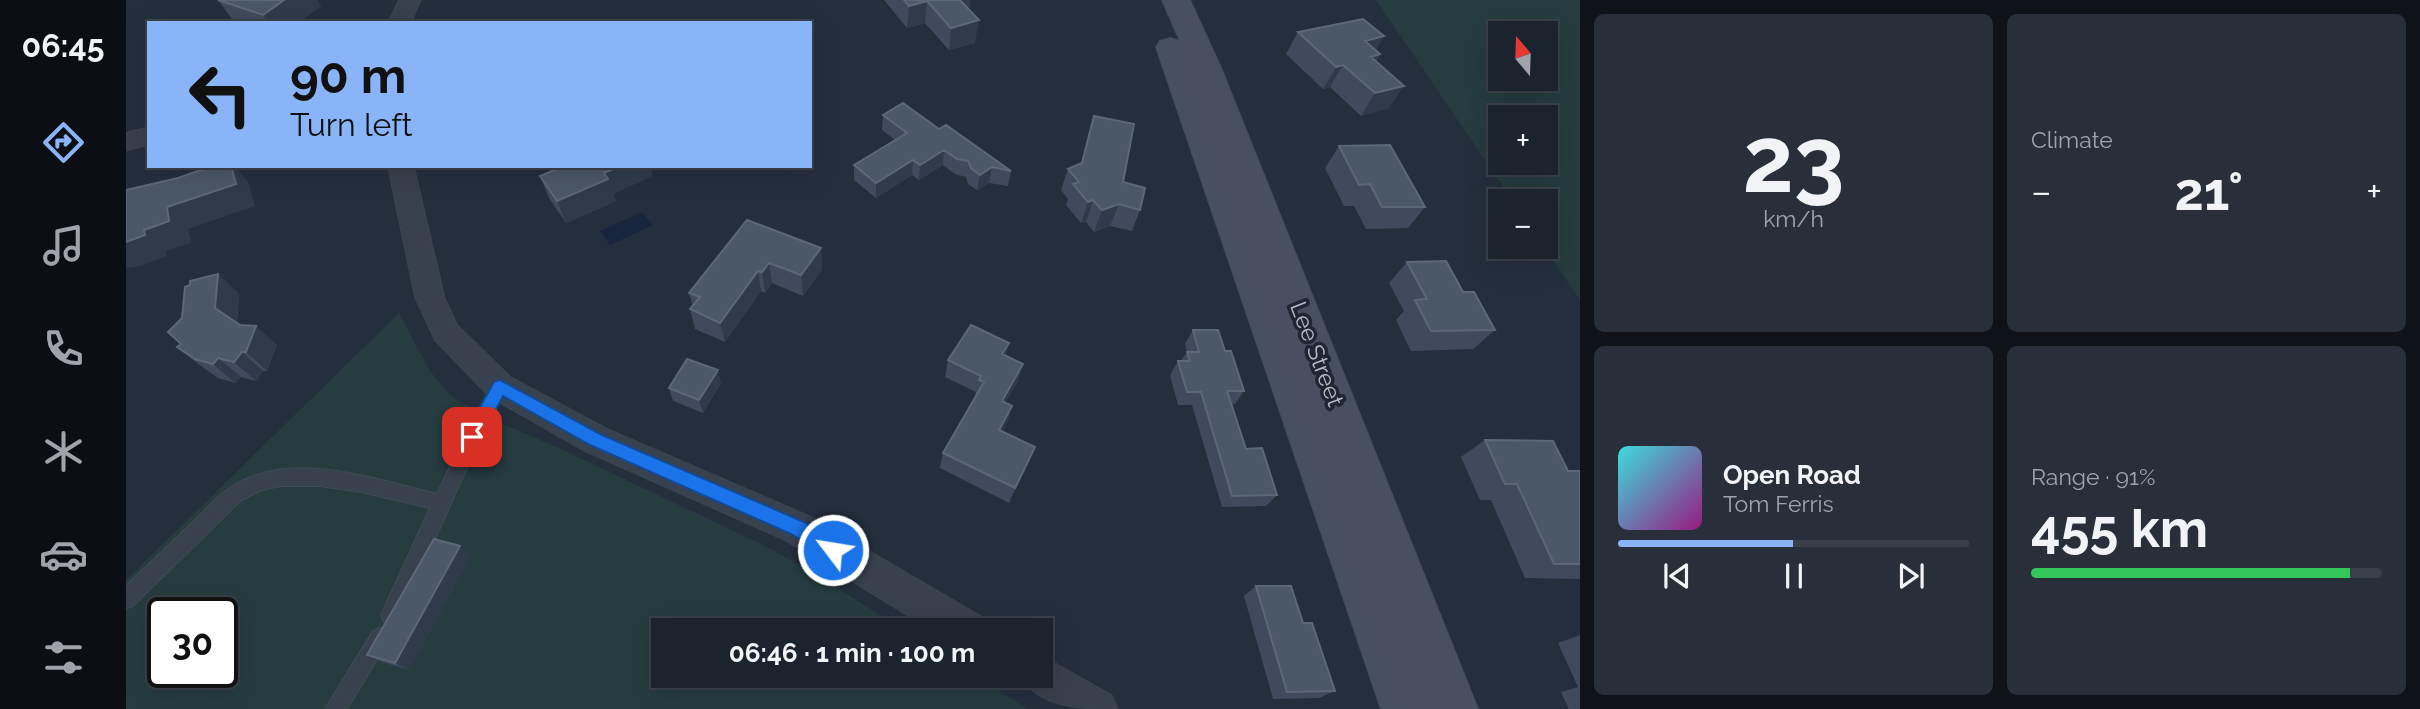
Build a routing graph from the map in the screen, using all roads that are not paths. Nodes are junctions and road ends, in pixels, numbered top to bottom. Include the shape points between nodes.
1 (410, 0) edge
2 (1150, 0) edge
3 (1176, 0) edge
4 (400, 21) edge
5 (147, 137) edge
6 (126, 142) edge
7 (401, 168) edge
8 (500, 387) junction
9 (442, 503) junction
10 (126, 599) edge
11 (947, 618) edge
12 (1053, 682) edge
13 (335, 709) edge
14 (1098, 709) edge
15 (1406, 709) edge
16 (1453, 709) edge

1 - 4 street
2 - 15 main road, Lee Street via 1200,127
3 - 16 main road, Lee Street via 1212,81
5 - 6 street
7 - 8 street via 430,298 446,332
8 - 9 lane
8 - 11 street via 596,440 797,528
9 - 10 lane via 307,477 256,483 234,495
9 - 13 lane via 377,644
12 - 14 street

